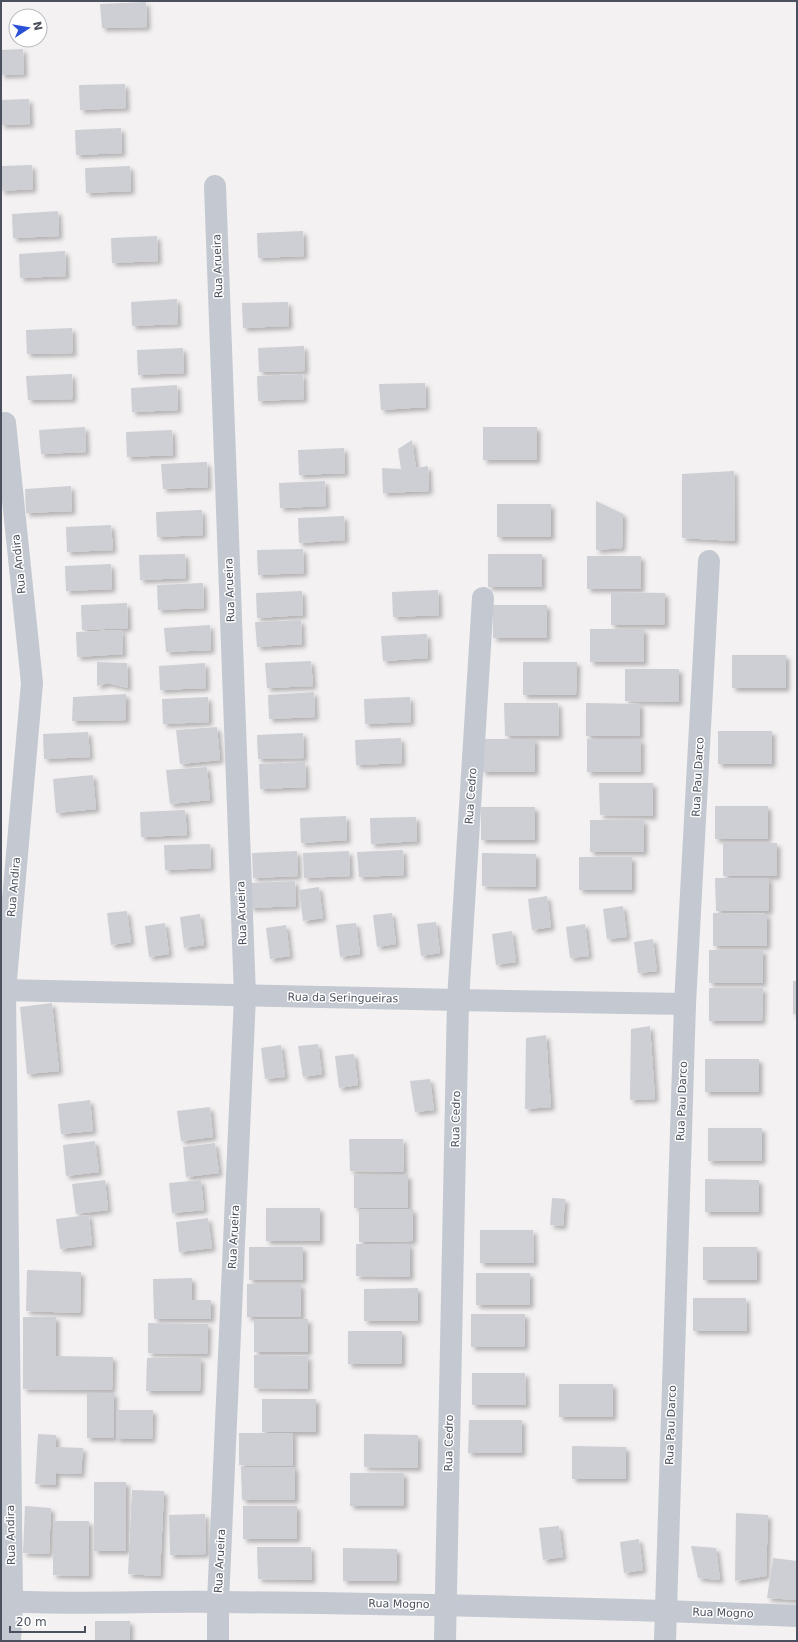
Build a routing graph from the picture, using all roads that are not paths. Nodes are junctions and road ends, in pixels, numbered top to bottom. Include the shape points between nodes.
1 (215, 186) dead end
2 (5, 423) dead end
3 (709, 561) dead end
4 (484, 598) dead end
5 (3, 990) edge
6 (245, 996) junction
7 (458, 1000) junction
8 (685, 1004) junction
9 (7, 1601) edge
10 (218, 1602) junction
11 (445, 1605) junction
12 (665, 1610) junction
13 (797, 1616) edge
14 (10, 1641) edge
15 (218, 1641) edge
16 (445, 1641) edge
17 (666, 1641) edge

1 - 6 street, Rua Arueira
2 - 5 street, Rua Andira via 32,683
3 - 8 street, Rua Pau Darco
4 - 7 street, Rua Cedro
5 - 6 street, Rua da Seringueiras
5 - 9 street, Rua Andira
6 - 7 street, Rua da Seringueiras
6 - 10 street, Rua Arueira
7 - 8 street, Rua da Seringueiras
7 - 11 street, Rua Cedro
8 - 12 street, Rua Pau Darco
9 - 10 street, Rua Mogno
9 - 14 street, Rua Andira
10 - 11 street, Rua Mogno
10 - 15 street, Rua Arueira
11 - 12 street, Rua Mogno
11 - 16 street, Rua Cedro
12 - 13 street, Rua Mogno
12 - 17 street, Rua Pau Darco

